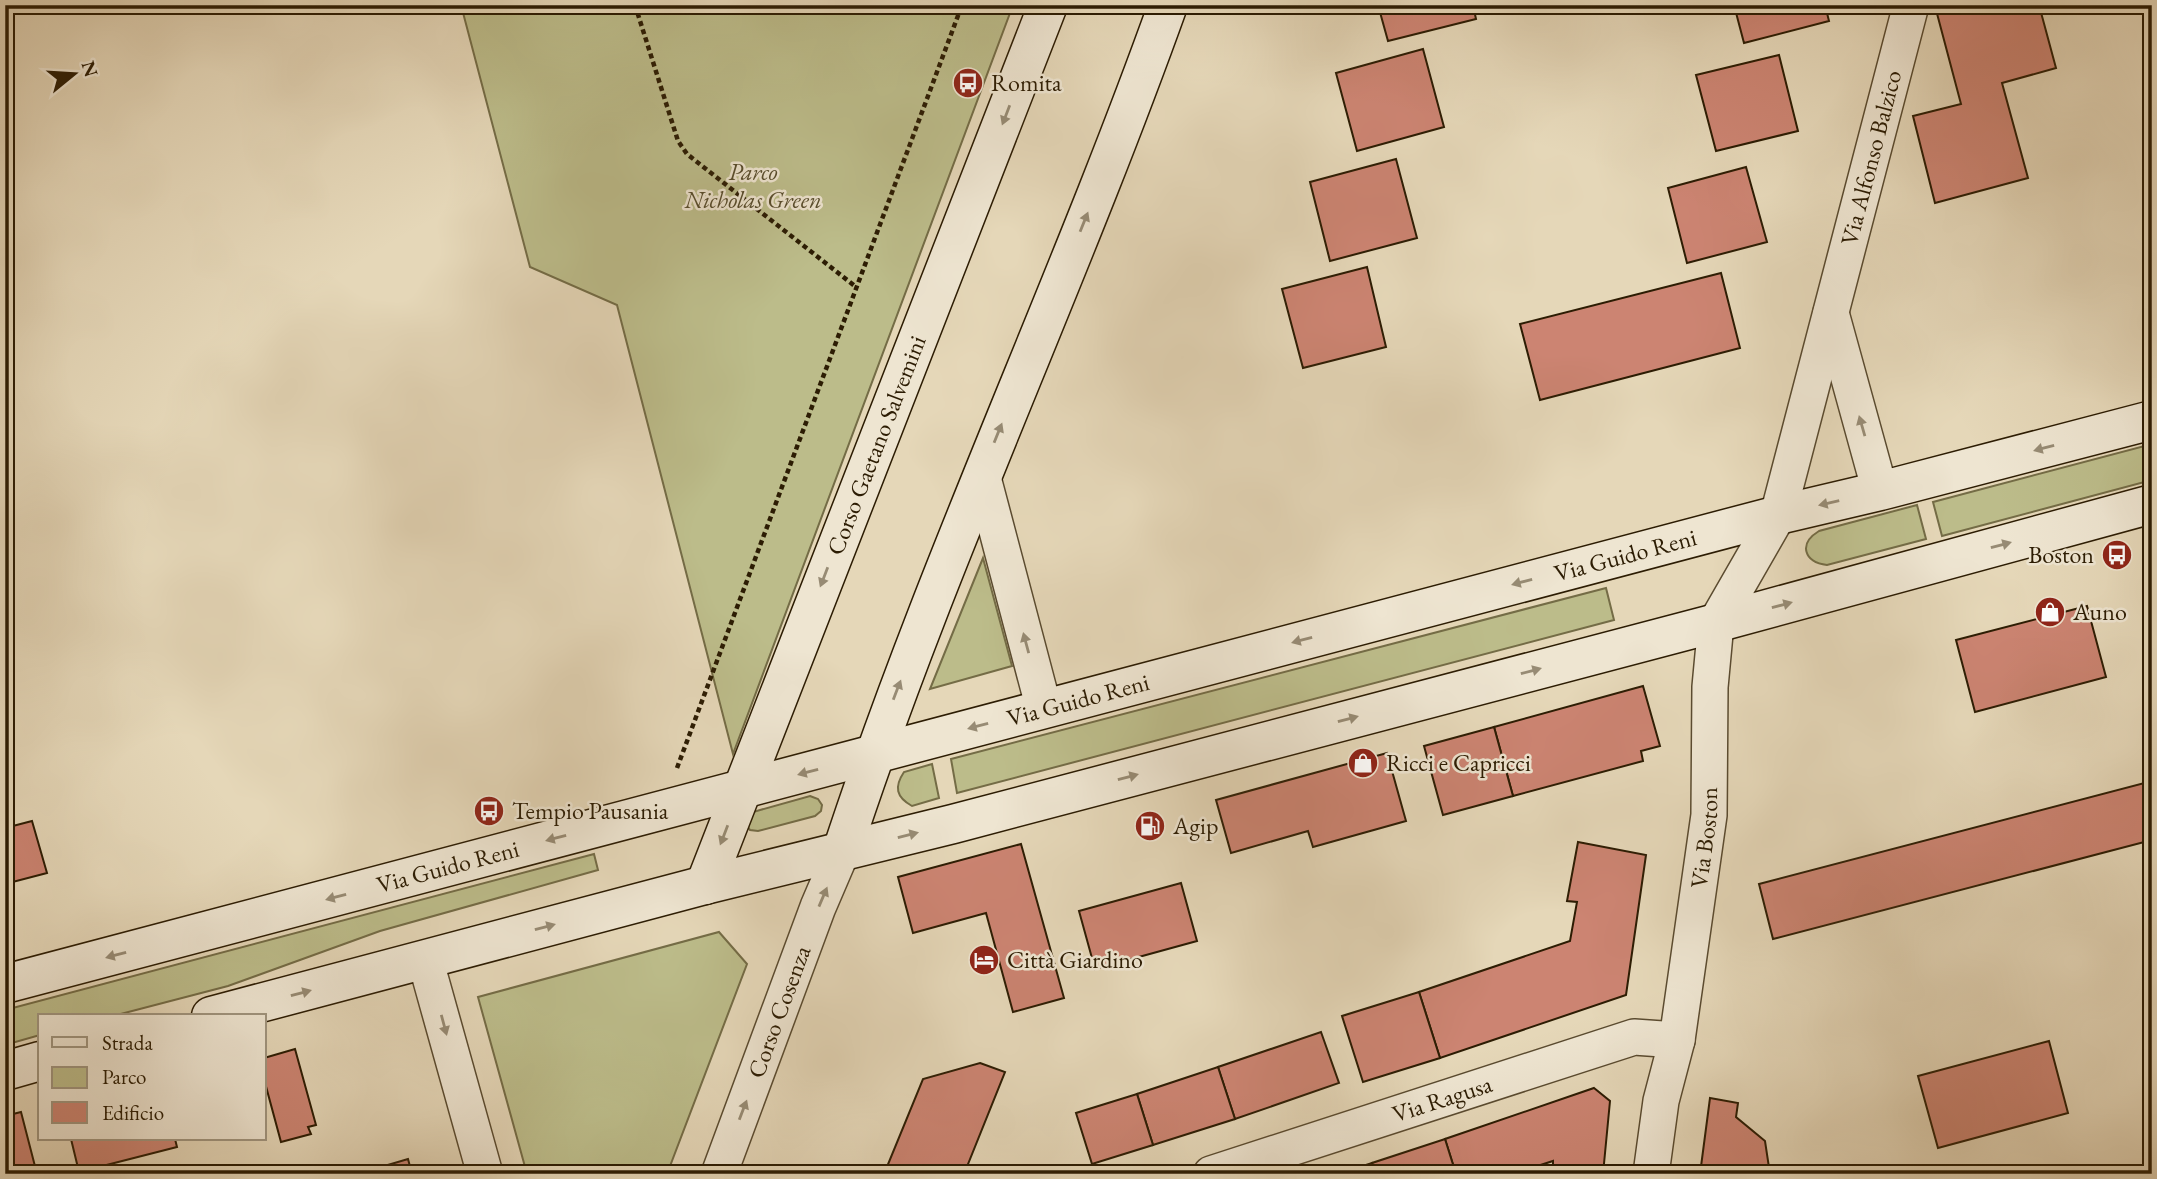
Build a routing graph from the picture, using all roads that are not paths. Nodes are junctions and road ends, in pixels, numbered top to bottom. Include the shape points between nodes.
1 (1048, 5) edge
2 (1168, 5) edge
3 (1911, 5) edge
4 (1830, 312) junction
5 (2152, 420) edge
6 (982, 474) junction
7 (1880, 491) junction
8 (2152, 504) edge
9 (1778, 515) junction
10 (1716, 623) junction
11 (1044, 709) junction
12 (874, 754) junction
13 (741, 791) junction
14 (842, 851) junction
15 (705, 885) junction
16 (425, 959) junction
17 (5, 985) edge
18 (219, 1014) edge
19 (1677, 1040) junction
20 (38, 1062) edge
21 (5, 1070) edge
22 (485, 1174) edge
23 (719, 1174) edge
24 (1211, 1174) edge
25 (1651, 1174) edge

1 -> 13 main road, Corso Gaetano Salvemini
6 -> 2 main road
3 - 4 street, Via Alfonso Balzico
7 -> 4 street
4 - 9 street, Via Alfonso Balzico
5 -> 7 main road, Via Guido Reni
11 -> 6 street
12 -> 6 main road
7 -> 9 main road, Via Guido Reni
10 -> 8 main road
9 - 10 street, Via Boston
9 -> 11 main road, Via Guido Reni
14 -> 10 main road
10 - 19 street, Via Boston via 1710,687 1709,815
11 -> 12 main road, Via Guido Reni
12 -> 13 main road, Via Guido Reni
12 - 14 main road
13 -> 15 main road, Corso Gaetano Salvemini
13 -> 17 main road, Via Guido Reni
14 - 15 main road
23 -> 14 street, Corso Cosenza
16 -> 15 main road
18 -> 16 main road
16 -> 22 street
19 - 24 street, Via Ragusa via 1634,1037
19 - 25 street, Via Boston via 1661,1101
20 - 21 main road

